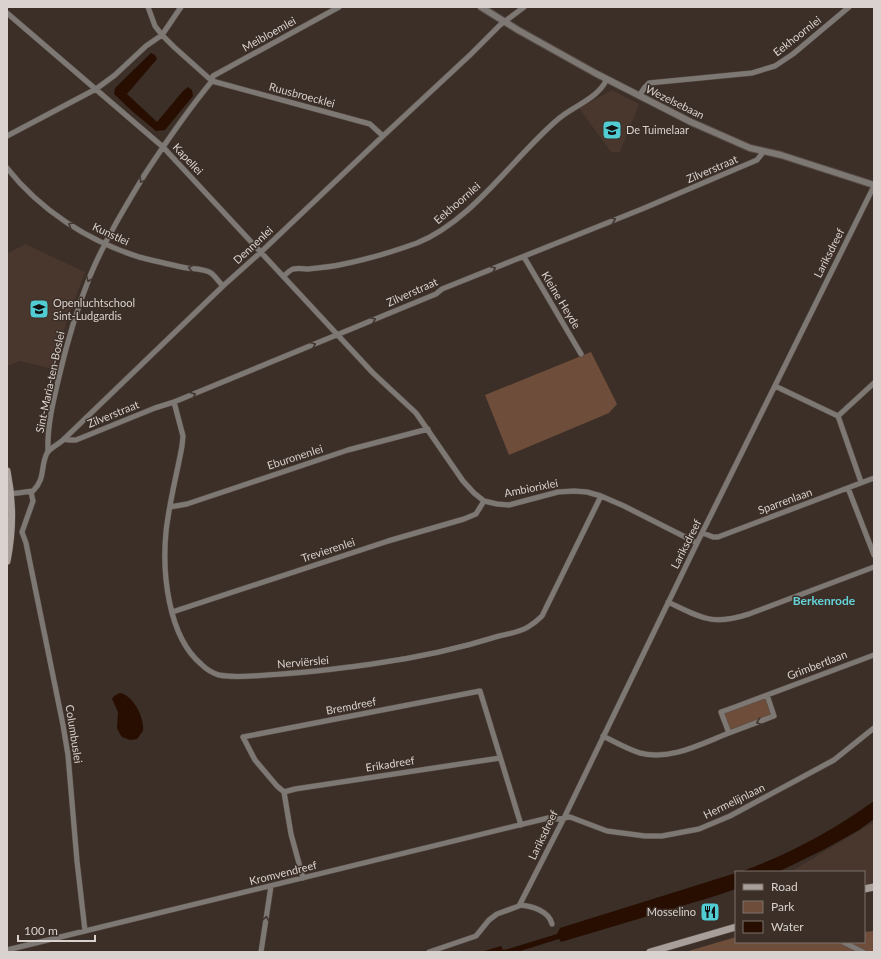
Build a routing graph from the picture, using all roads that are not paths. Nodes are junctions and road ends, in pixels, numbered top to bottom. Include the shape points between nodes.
1 (148, 7) edge
2 (181, 7) edge
3 (339, 7) edge
4 (481, 7) edge
5 (524, 7) edge
6 (849, 7) edge
7 (7, 13) edge
8 (505, 22) junction
9 (162, 35) junction
10 (607, 79) junction
11 (212, 81) junction
12 (96, 89) junction
13 (639, 96) junction
14 (7, 136) edge
15 (383, 136) junction
16 (163, 147) junction
17 (764, 152) junction
18 (7, 168) edge
19 (874, 186) edge
20 (106, 244) junction
21 (261, 252) junction
22 (524, 257) junction
23 (284, 276) junction
24 (223, 286) junction
25 (337, 334) junction
26 (581, 354) dead end
27 (874, 383) edge
28 (775, 386) junction
29 (174, 402) junction
30 (838, 416) junction
31 (428, 429) junction
32 (64, 438) junction
33 (48, 452) junction
34 (7, 470) edge
35 (874, 478) edge
36 (861, 482) junction
37 (848, 488) junction
38 (31, 492) junction
39 (10, 494) junction
40 (601, 496) junction
41 (484, 501) junction
42 (170, 507) junction
43 (703, 533) junction
44 (697, 543) junction
45 (874, 555) edge
46 (7, 561) edge
47 (874, 567) edge
48 (668, 602) junction
49 (172, 612) junction
50 (874, 655) edge
51 (767, 695) junction
52 (874, 728) edge
53 (729, 733) junction
54 (603, 736) junction
55 (500, 758) junction
56 (284, 792) junction
57 (564, 818) junction
58 (521, 825) junction
59 (303, 878) junction
60 (271, 886) junction
61 (520, 904) junction
62 (552, 924) dead end
63 (735, 927) edge
64 (85, 931) junction
65 (845, 943) edge
66 (7, 950) edge
67 (260, 952) edge
68 (429, 952) edge
69 (650, 952) edge
70 (863, 952) edge

1 - 9 street via 155,26
2 - 9 street
3 - 11 street, Meibloemlei via 214,76
4 - 8 street, Wezelsebaan
5 - 8 street, Dennenlei
6 - 13 street, Eekhoornlei via 775,66 752,73 649,84 644,86
7 - 12 street, Kapellei
8 - 10 street, Wezelsebaan
8 - 15 street, Dennenlei
9 - 11 street
9 - 12 street
10 - 13 street, Wezelsebaan
10 - 23 street, Eekhoornlei via 595,95 556,121 469,209 435,235 378,256 338,266 292,269
11 - 15 street, Ruusbroecklei via 370,124
11 - 16 street, Meibloemlei
12 - 14 street
12 - 16 street, Kapellei
13 - 17 street, Wezelsebaan via 691,122
15 - 21 street, Dennenlei
16 -> 20 street, Sint-Maria-ten-Boslei via 132,194
16 - 21 street, Kapellei
17 - 19 street, Wezelsebaan via 781,155
22 -> 17 street, Zilverstraat via 757,160
20 -> 18 street, Kunstlei via 60,218 40,203
19 - 28 street, Lariksdreef
24 -> 20 street, Kunstlei via 210,272 154,261
20 -> 33 street, Sint-Maria-ten-Boslei via 82,296 64,354 47,435
21 - 23 street, Kapellei
21 - 24 street, Dennenlei
25 -> 22 street, Zilverstraat
22 - 26 street, Kleine Heyde
23 - 25 street, Kapellei
24 - 32 street, Dennenlei
29 -> 25 street, Zilverstraat
25 - 31 street, Ambiorixlei via 373,373 416,413
27 - 30 street
28 - 30 street
28 - 43 street, Lariksdreef
29 - 32 street, Zilverstraat via 76,440
29 - 42 street, Nerviërslei via 183,436
30 - 36 street
31 - 41 street, Ambiorixlei via 470,491
31 - 42 street, Eburonenlei via 348,450 187,504
32 - 33 street, Dennenlei
33 - 38 street via 41,480
34 - 39 main road
35 - 36 street, Sparrenlaan
36 - 37 street, Sparrenlaan
37 - 43 street, Sparrenlaan via 718,537
37 - 45 street
38 - 39 street
38 - 64 street, Columbuslei via 33,501 22,532 68,755
39 - 46 main road via 11,534
40 - 41 street, Ambiorixlei via 574,491 558,492 509,505
40 - 44 street, Ambiorixlei
40 - 49 street, Nerviërslei via 542,616 528,628 481,642 414,657 311,673 220,675 204,667 187,650
41 - 49 street, Trevierenlei via 476,514 464,519 366,548
42 - 49 street, Nerviërslei via 165,572
43 - 44 street, Lariksdreef
44 - 48 street, Lariksdreef
47 - 48 street via 730,620 700,617
48 - 54 street, Lariksdreef
50 - 51 street, Grimbertlaan
51 -> 53 street via 774,716
51 - 53 street, Grimbertlaan via 721,712
52 - 57 street, Hermelijnlaan via 834,760 730,816 699,829 662,836 629,835 607,831 570,817
53 - 54 street via 680,752 658,755 639,753
54 - 57 street, Lariksdreef
55 - 56 street, Erikadreef via 295,788
55 - 56 street, Bremdreef via 480,691 473,692 243,737 255,760
55 - 58 street, Bremdreef
56 - 59 street via 291,834
57 - 58 street, Kromvendreef via 548,818
57 - 61 street, Lariksdreef
58 - 59 street, Kromvendreef
59 - 60 street, Kromvendreef
60 - 64 street, Kromvendreef
67 -> 60 street
61 - 62 street via 542,911 551,919
61 - 68 street via 497,914 476,936
63 - 69 main road
64 - 66 street, Kromvendreef
65 - 70 street

